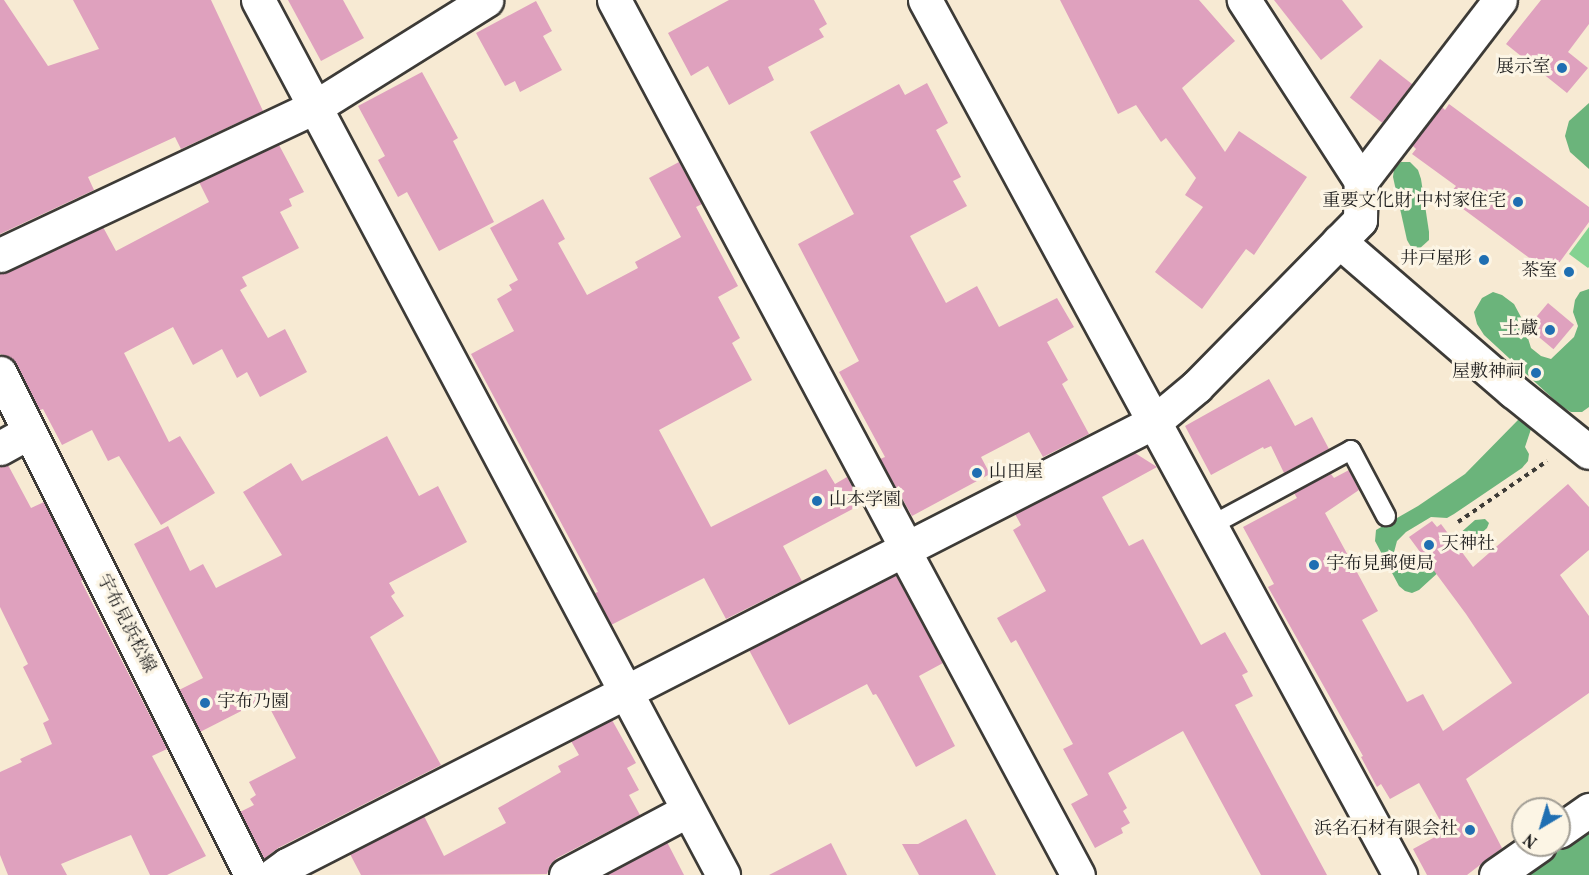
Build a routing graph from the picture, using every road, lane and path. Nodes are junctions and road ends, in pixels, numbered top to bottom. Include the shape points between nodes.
1 (258, 0) edge
2 (486, 0) edge
3 (614, 0) edge
4 (925, 0) edge
5 (1244, 0) edge
6 (1500, 0) edge
7 (315, 107) junction
8 (1361, 181) junction
9 (1339, 241) junction
10 (0, 255) edge
11 (0, 373) edge
12 (1154, 422) junction
13 (29, 432) junction
14 (1581, 446) edge
15 (0, 448) edge
16 (1386, 516) dead end
17 (1458, 522) dead end
18 (1210, 526) junction
19 (905, 548) junction
20 (625, 691) junction
21 (688, 810) junction
22 (1589, 810) edge
23 (1571, 823) edge
24 (1522, 857) edge
25 (251, 875) edge
26 (273, 875) edge
27 (566, 875) edge
28 (723, 875) edge
29 (1078, 875) edge
30 (1400, 875) edge
31 (1496, 875) edge

1 - 7 street
2 - 7 street
3 - 19 street
4 - 12 street
5 - 8 street
6 - 8 street
7 - 10 street
7 - 20 street
8 - 9 street via 1360,220
9 - 12 street via 1196,387
9 - 14 street
11 - 13 street, 宇布見浜松線
12 - 18 street
12 - 19 street
13 - 15 street
13 - 25 street, 宇布見浜松線
14 - 17 path via 1560,452
16 - 18 lane via 1351,450
18 - 30 street
19 - 20 street
19 - 29 street
20 - 21 street
20 - 26 street
21 - 27 street
21 - 28 street
22 - 23 street
24 - 31 street

